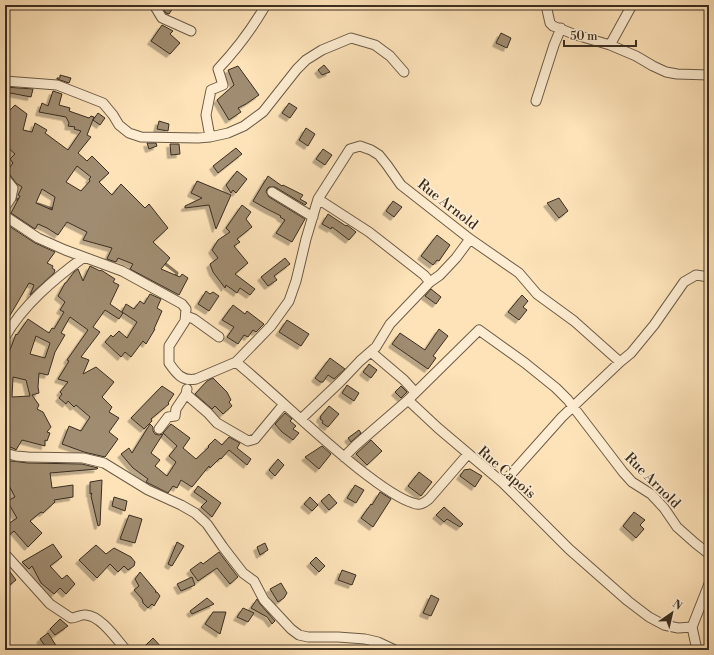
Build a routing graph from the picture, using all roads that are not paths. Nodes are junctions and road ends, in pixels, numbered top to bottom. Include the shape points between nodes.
1 (154, 5) edge
2 (262, 5) edge
3 (546, 5) edge
4 (632, 5) edge
5 (561, 28) junction
6 (191, 31) dead end
7 (610, 45) junction
8 (404, 72) dead end
9 (709, 75) edge
10 (5, 81) edge
11 (536, 101) dead end
12 (210, 138) junction
13 (5, 178) edge
14 (272, 192) dead end
15 (318, 199) junction
16 (5, 207) edge
17 (5, 216) edge
18 (313, 217) junction
19 (470, 239) junction
20 (84, 257) junction
21 (709, 277) edge
22 (430, 282) junction
23 (186, 312) junction
24 (5, 337) edge
25 (219, 337) dead end
26 (371, 352) junction
27 (236, 362) junction
28 (620, 362) junction
29 (189, 380) junction
30 (415, 392) junction
31 (186, 394) junction
32 (408, 400) junction
33 (284, 404) junction
34 (573, 406) junction
35 (301, 419) junction
36 (160, 429) dead end
37 (5, 452) edge
38 (468, 454) junction
39 (344, 457) junction
40 (503, 483) junction
41 (5, 554) edge
42 (709, 554) edge
43 (709, 584) edge
44 (692, 627) junction
45 (126, 650) edge
46 (395, 650) edge
47 (697, 650) edge

1 - 6 street via 162,18
2 - 12 street via 264,8 239,46 218,69 223,85 211,90 206,115
3 - 5 street via 550,23
4 - 7 street
5 - 7 street
5 - 11 street
7 - 9 street via 666,72
8 - 12 street via 390,56 375,45 351,38 306,60 263,112 244,126
10 - 12 street via 57,85 103,103 129,133 141,137
13 - 16 street via 13,188 11,198
14 - 18 street
15 - 18 street, Rue Arnold
15 - 19 street, Rue Arnold via 350,149 360,146 379,155 401,185
15 - 22 street via 369,232
17 - 20 street via 38,238
18 - 27 street, Rue Arnold via 289,301 271,326
19 - 22 street via 456,258
19 - 28 street, Rue Arnold via 519,273 537,294 574,321
20 - 23 street via 122,271 182,304
20 - 24 street via 37,296
21 - 28 street via 696,275 684,282 654,325 631,353
22 - 26 street via 390,324
23 - 25 street
23 - 29 street via 185,321 169,346 169,363 182,378
26 - 30 street
26 - 35 street
27 - 29 street, Rue Arnold
27 - 33 street, Rue Capois
28 - 34 street
29 - 31 street
30 - 32 street
30 - 34 street, Rue Arnold via 479,330 556,388
31 - 33 street via 217,423 248,441 255,439
31 - 36 street via 176,409 175,416 168,417
32 - 38 street
32 - 39 street
33 - 35 street, Rue Capois
34 - 40 street
34 - 42 street, Rue Arnold via 632,482 651,494 677,527
35 - 39 street, Rue Capois
37 - 46 street via 16,456 83,458 104,463 148,490 195,513 207,524 243,573 254,581 264,600 299,635 365,639
38 - 39 street, Rue Capois via 422,504 414,504 401,498 372,480
38 - 40 street, Rue Capois
40 - 44 street, Rue Capois via 569,549 649,617 664,625
41 - 45 street via 50,604 71,618 85,614 93,617 104,624
43 - 44 street
44 - 47 street

